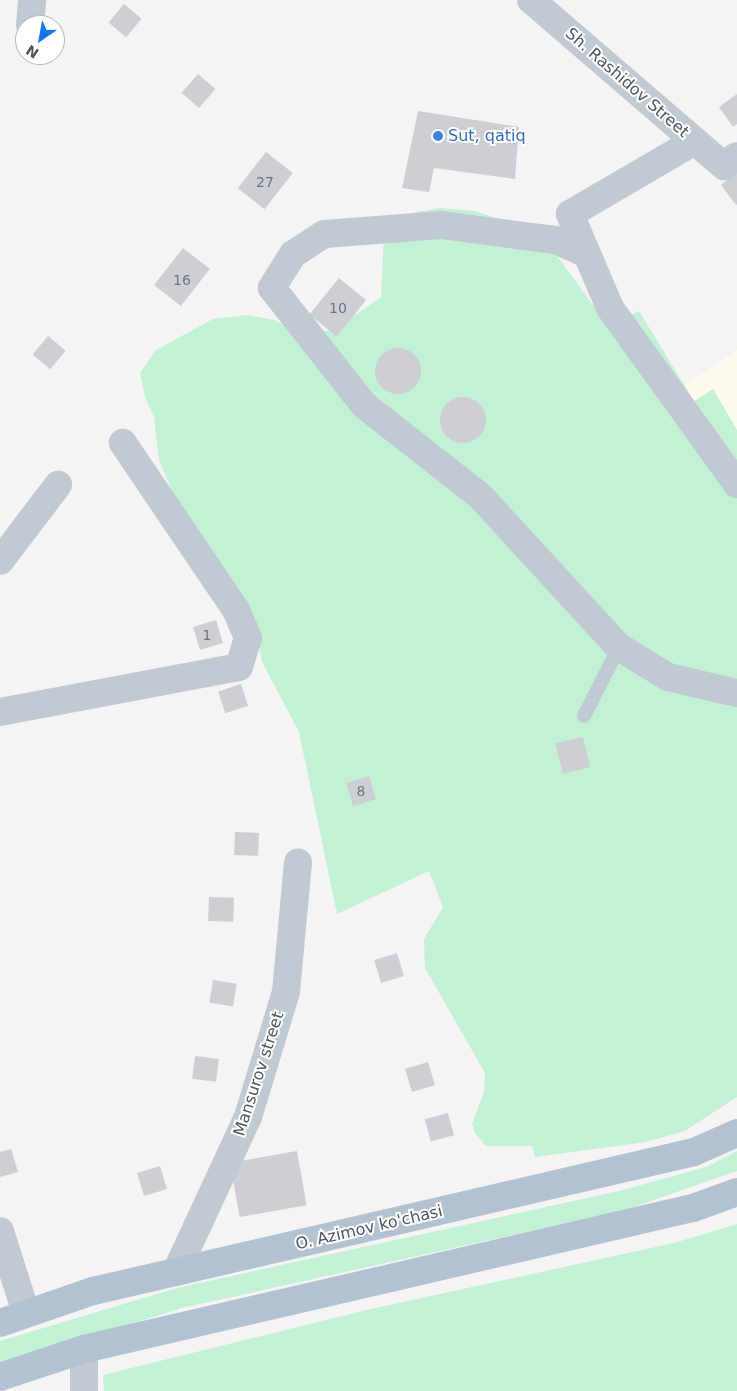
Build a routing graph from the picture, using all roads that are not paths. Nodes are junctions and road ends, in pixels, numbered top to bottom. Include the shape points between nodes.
1 (32, 0) edge
2 (530, 0) edge
3 (31, 15) edge
4 (695, 141) junction
5 (731, 161) edge
6 (587, 254) junction
7 (123, 444) dead end
8 (737, 484) edge
9 (58, 485) dead end
10 (0, 561) edge
11 (619, 647) junction
12 (737, 693) edge
13 (0, 712) edge
14 (584, 716) dead end
15 (298, 863) dead end
16 (737, 1132) edge
17 (737, 1192) edge
18 (0, 1231) edge
19 (176, 1272) junction
20 (26, 1313) junction
21 (0, 1324) edge
22 (84, 1349) junction
23 (0, 1377) edge
24 (84, 1391) edge

1 - 3 street
2 - 4 street, Sh. Rashidov Street
4 - 5 street, Sh. Rashidov Street
4 - 6 street via 570,214
6 - 8 street via 610,308
6 - 11 street via 555,240 441,226 324,234 292,254 272,288 364,405 480,496
7 - 13 street via 236,610 248,638 239,667
9 - 10 street
11 - 12 street via 668,677
11 - 14 lane via 600,691
15 - 19 street, Mansurov street via 286,992 248,1117
16 - 19 main road, O. Azimov ko'chasi via 694,1152
17 - 22 main road via 684,1210
18 - 20 street
19 - 20 main road, O. Azimov ko'chasi
20 - 21 main road, O. Azimov ko'chasi
22 - 23 main road
22 - 24 street

